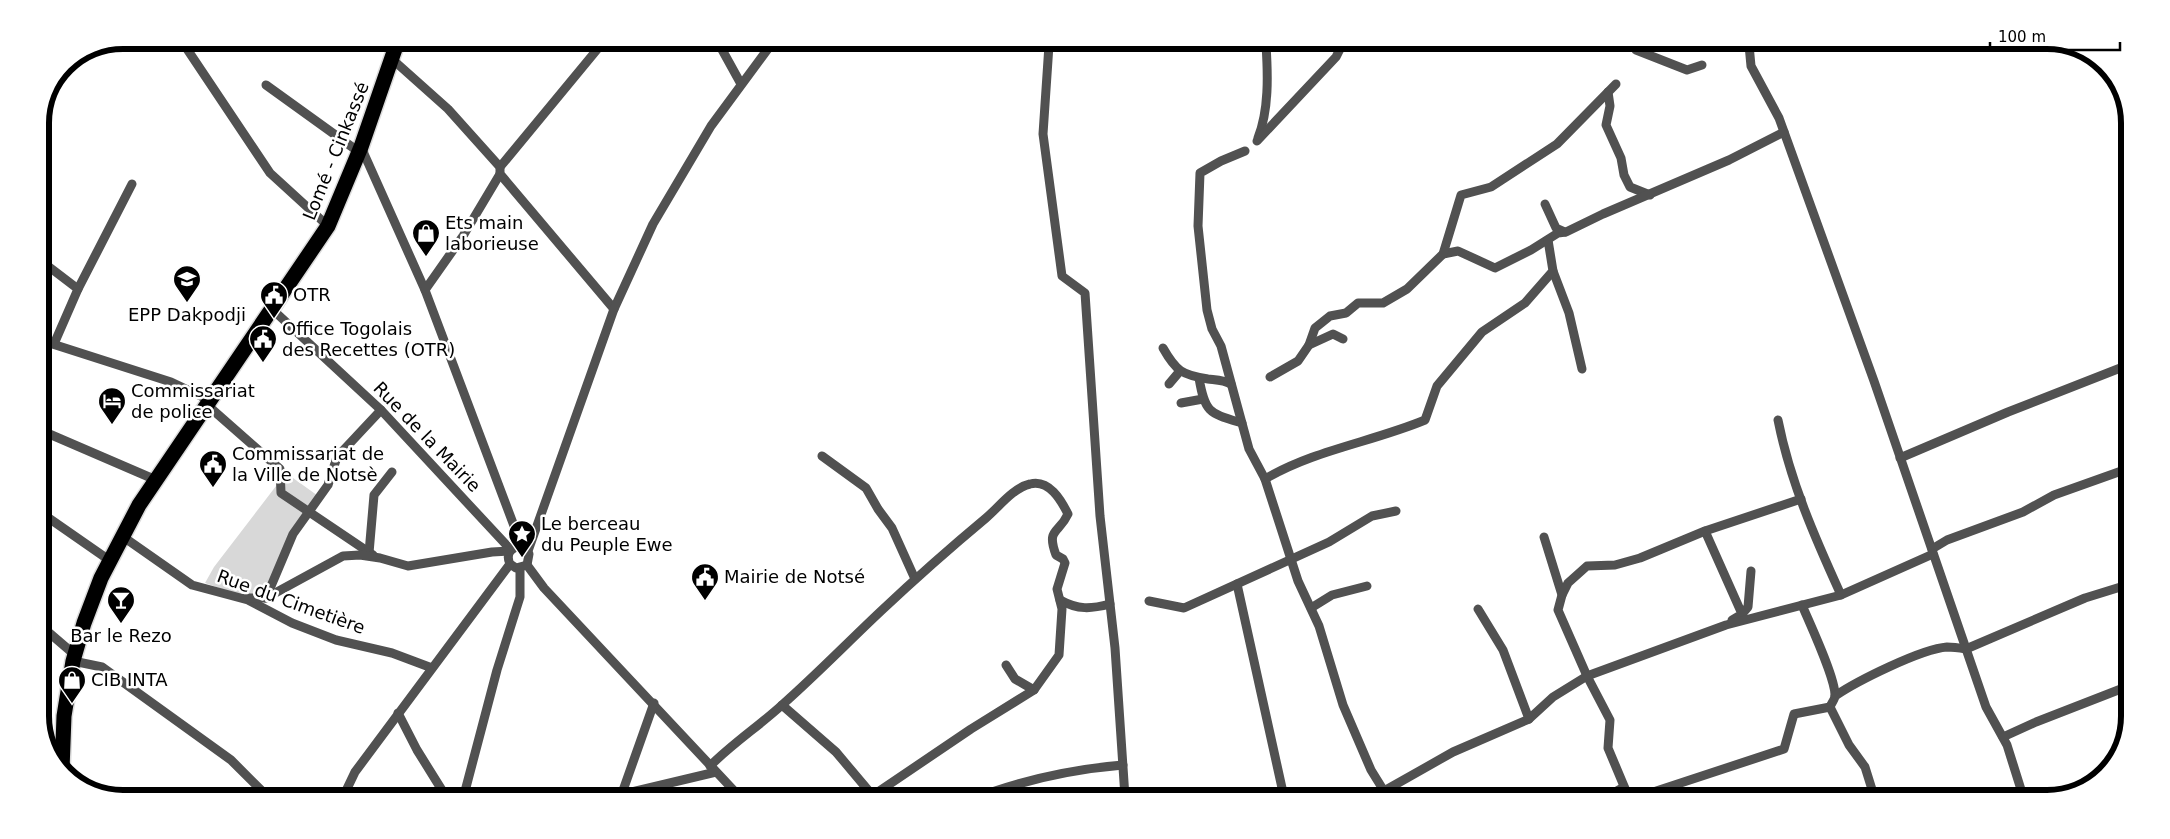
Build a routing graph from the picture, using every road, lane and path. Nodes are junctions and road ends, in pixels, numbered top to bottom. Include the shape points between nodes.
1 (187, 49) edge
2 (598, 49) edge
3 (722, 49) edge
4 (768, 49) edge
5 (1048, 49) edge
6 (1266, 49) edge
7 (1340, 49) edge
8 (1636, 49) edge
9 (1749, 49) edge
10 (394, 52) edge
11 (1702, 65) dead end
12 (742, 84) junction
13 (1616, 84) dead end
14 (266, 85) dead end
15 (1608, 92) junction
16 (1784, 132) junction
17 (360, 150) junction
18 (1245, 151) dead end
19 (500, 170) junction
20 (132, 184) dead end
21 (1650, 195) junction
22 (1545, 204) dead end
23 (328, 226) junction
24 (1566, 232) junction
25 (1548, 240) junction
26 (1443, 254) junction
27 (49, 267) edge
28 (1554, 271) junction
29 (78, 288) junction
30 (425, 290) junction
31 (614, 309) junction
32 (273, 310) junction
33 (1344, 339) dead end
34 (49, 343) edge
35 (54, 344) junction
36 (1309, 344) junction
37 (1163, 348) dead end
38 (2121, 368) edge
39 (1582, 369) dead end
40 (1180, 371) junction
41 (1270, 377) dead end
42 (1199, 378) junction
43 (1168, 384) dead end
44 (1231, 384) junction
45 (1203, 399) junction
46 (207, 402) junction
47 (1181, 403) dead end
48 (381, 410) junction
49 (1778, 420) dead end
50 (1242, 423) junction
51 (49, 434) edge
52 (822, 456) dead end
53 (1900, 458) junction
54 (2121, 471) edge
55 (392, 472) dead end
56 (1265, 479) junction
57 (156, 480) junction
58 (1801, 499) junction
59 (1396, 511) dead end
60 (309, 512) junction
61 (49, 518) edge
62 (1705, 531) junction
63 (122, 536) junction
64 (1544, 536) dead end
65 (525, 549) junction
66 (510, 550) junction
67 (369, 552) junction
68 (1933, 552) junction
69 (380, 558) junction
70 (1291, 559) junction
71 (109, 560) junction
72 (510, 564) junction
73 (523, 567) junction
74 (1751, 571) dead end
75 (915, 579) junction
76 (1237, 584) junction
77 (1367, 586) dead end
78 (2121, 587) edge
79 (1562, 595) junction
80 (1841, 595) junction
81 (238, 598) junction
82 (266, 598) junction
83 (1060, 600) junction
84 (1149, 601) dead end
85 (1110, 604) junction
86 (1802, 605) junction
87 (1311, 608) junction
88 (1478, 609) dead end
89 (1742, 614) junction
90 (1726, 625) junction
91 (49, 634) edge
92 (1966, 649) junction
93 (74, 658) junction
94 (1006, 665) dead end
95 (432, 668) junction
96 (1587, 676) junction
97 (2121, 689) edge
98 (1034, 690) junction
99 (1835, 696) junction
100 (654, 703) junction
101 (782, 705) junction
102 (1830, 707) junction
103 (398, 713) junction
104 (1529, 719) junction
105 (2002, 737) junction
106 (62, 758) edge
107 (1123, 765) junction
108 (713, 769) junction
109 (1624, 787) junction
110 (261, 790) edge
111 (346, 790) edge
112 (443, 790) edge
113 (465, 790) edge
114 (621, 790) edge
115 (637, 790) edge
116 (733, 790) edge
117 (867, 790) edge
118 (881, 790) edge
119 (998, 790) edge
120 (1125, 790) edge
121 (1282, 790) edge
122 (1381, 790) edge
123 (1390, 790) edge
124 (1619, 790) edge
125 (1625, 790) edge
126 (1659, 790) edge
127 (1872, 790) edge
128 (2021, 790) edge

1 - 23 street via 270,173
2 - 19 street
3 - 12 street
4 - 12 street
5 - 85 street via 1043,134 1062,276 1085,293 1100,516
6 - 7 street via 1268,73 1262,128 1257,140
8 - 11 street via 1687,70
9 - 16 street via 1751,66
10 - 17 highway, Lomé - Cinkassé
10 - 19 street
12 - 31 street via 711,126 653,224
13 - 15 street
14 - 17 street
15 - 21 street via 1610,106 1606,125 1621,158 1624,175 1630,187
15 - 26 street via 1557,144 1491,187 1461,195
16 - 21 street
16 - 53 street
17 - 23 highway, Lomé - Cinkassé
17 - 30 street
18 - 44 street via 1200,173 1198,226 1207,310
19 - 30 street via 463,236
19 - 31 street
20 - 29 street
21 - 24 street
22 - 24 street via 1556,228
23 - 32 highway, Lomé - Cinkassé
24 - 25 street
25 - 26 street via 1495,268 1458,251
25 - 28 street
26 - 36 street via 1406,289 1383,303 1358,303 1346,313 1330,316 1315,328
27 - 29 street
28 - 39 street via 1569,313
28 - 56 street via 1525,303 1482,332 1437,386 1425,420 1287,466
29 - 35 street
30 - 65 street
31 - 65 street
32 - 46 highway, Lomé - Cinkassé
32 - 48 street, Rue de la Mairie
33 - 36 street via 1333,334
34 - 35 street
35 - 46 street via 171,382
36 - 41 street via 1298,361
37 - 40 street via 1173,366
38 - 53 street
40 - 42 street
40 - 43 street
42 - 44 street
42 - 45 street
44 - 50 street
45 - 47 street
45 - 50 street via 1214,414
46 - 57 highway, Lomé - Cinkassé
46 - 60 street via 280,469 281,493
48 - 60 street via 336,457 328,485
48 - 66 street, Rue de la Mairie
49 - 58 street via 1785,456
50 - 56 street via 1249,449
51 - 57 street
52 - 75 street via 866,488 892,528
53 - 68 street
54 - 68 street via 1947,540
55 - 67 street via 374,495
56 - 70 street
57 - 63 highway, Lomé - Cinkassé
58 - 62 street
58 - 80 street
59 - 70 street via 1372,516 1329,542
60 - 67 street
60 - 82 street via 293,534
61 - 71 street
62 - 79 street via 1640,558 1615,565 1587,566 1568,583
62 - 89 street
63 - 71 highway, Lomé - Cinkassé
63 - 81 street, Rue du Cimetière via 192,585
64 - 79 street
65 - 66 street
65 - 73 street via 530,558
66 - 69 street via 408,566
66 - 72 street
67 - 69 street
68 - 80 street
68 - 92 street
69 - 82 street via 343,556
70 - 76 street
70 - 87 street
71 - 93 highway, Lomé - Cinkassé via 93,597
72 - 73 street
72 - 95 street
73 - 100 street
73 - 113 street via 520,597
74 - 89 street via 1748,607
75 - 83 street via 1008,497 1033,483 1048,487 1055,493 1068,514 1052,538 1056,555 1065,563 1057,589
75 - 101 street
76 - 84 street via 1184,608
76 - 121 street
77 - 87 street via 1332,595
78 - 92 street via 2085,598
79 - 96 street via 1558,610
80 - 86 street
81 - 82 street
81 - 95 street, Rue du Cimetière via 336,640 392,653
83 - 85 street via 1084,608
83 - 98 street via 1059,656
85 - 107 street
86 - 90 street
86 - 99 street via 1819,644
87 - 122 street via 1343,706
88 - 104 street via 1503,650
89 - 90 street
90 - 96 street
91 - 93 street
92 - 99 street via 1946,647 1913,657 1852,684
92 - 105 street via 1986,707
93 - 106 highway, Lomé - Cinkassé via 64,716
93 - 110 street via 102,667 232,760
94 - 98 street via 1015,679
95 - 103 street
96 - 104 street via 1553,696
96 - 109 street via 1610,720 1608,748
97 - 105 street
98 - 118 street
99 - 102 street
100 - 108 street
100 - 114 street
101 - 108 street via 732,744
101 - 117 street via 836,752
102 - 126 street via 1794,714 1784,749
102 - 127 street via 1849,745 1865,767
103 - 111 street via 355,772
103 - 112 street
104 - 123 street via 1453,752
105 - 128 street
107 - 119 street via 1084,768 1029,779
107 - 120 street
108 - 115 street
108 - 116 street
109 - 124 street
109 - 125 street

